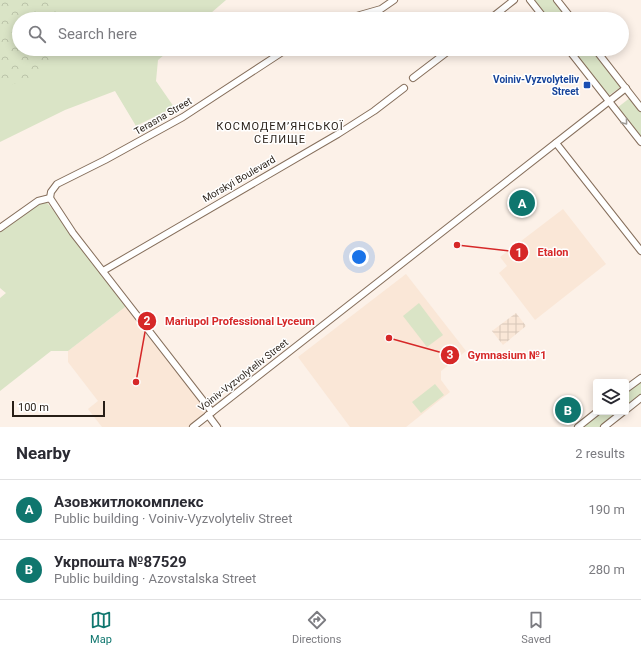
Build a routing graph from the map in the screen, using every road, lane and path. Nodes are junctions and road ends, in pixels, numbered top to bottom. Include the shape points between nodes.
1 (394, 0) edge
2 (514, 0) edge
3 (530, 0) edge
4 (557, 0) edge
5 (368, 12) edge
6 (499, 12) edge
7 (539, 12) edge
8 (566, 12) edge
9 (276, 56) edge
10 (442, 56) edge
11 (573, 56) edge
12 (601, 56) edge
13 (413, 78) dead end
14 (404, 88) dead end
15 (626, 88) junction
16 (609, 102) junction
17 (641, 108) edge
18 (641, 142) edge
19 (556, 143) junction
20 (50, 198) junction
21 (0, 228) edge
22 (641, 251) edge
23 (103, 271) junction
24 (641, 378) edge
25 (629, 387) edge
26 (641, 398) edge
27 (629, 408) edge
28 (210, 414) junction
29 (593, 415) edge
30 (619, 415) edge
31 (193, 427) edge
32 (217, 427) edge
33 (578, 427) edge
34 (604, 427) edge

1 - 5 street
2 - 6 street
3 - 7 street
4 - 8 street
9 - 20 street, Terasna Street via 183,117 57,184
10 - 13 street
11 - 16 street
12 - 15 street
14 - 23 street, Morskyi Boulevard via 338,134
15 - 16 street, Voiniv-Vyzvolyteliv Street
15 - 17 street
16 -> 18 street
16 - 19 street, Voiniv-Vyzvolyteliv Street
19 - 22 street
19 - 28 street, Voiniv-Vyzvolyteliv Street
20 - 21 street via 38,201
20 - 23 street
23 - 28 street
24 - 25 street
26 - 27 street
28 - 31 street, Voiniv-Vyzvolyteliv Street
28 - 32 street
29 - 33 street
30 - 34 street

